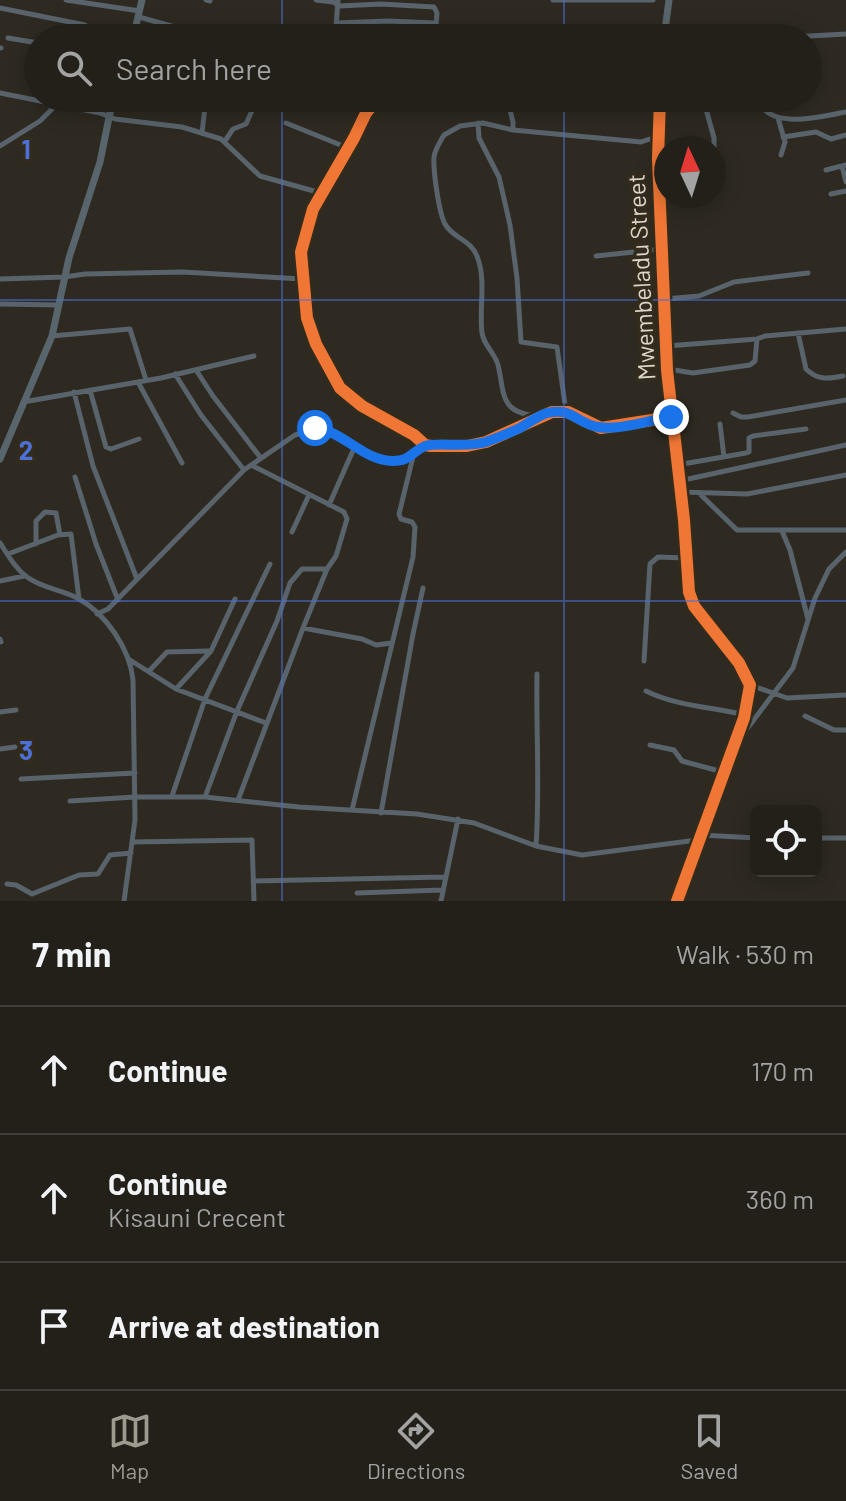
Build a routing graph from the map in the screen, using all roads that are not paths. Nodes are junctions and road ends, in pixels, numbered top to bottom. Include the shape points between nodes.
1 (69, 0) edge
2 (142, 0) edge
3 (316, 0) edge
4 (553, 0) edge
5 (653, 0) edge
6 (669, 0) edge
7 (89, 2) edge
8 (338, 3) edge
9 (0, 8) edge
10 (139, 14) junction
11 (336, 23) joint
12 (434, 23) joint
13 (80, 24) edge
14 (136, 24) edge
15 (170, 24) edge
16 (666, 24) edge
17 (846, 34) edge
18 (822, 35) edge
19 (8, 38) dead end
20 (24, 41) edge
21 (0, 93) edge
22 (24, 98) edge
23 (49, 112) edge
24 (88, 112) edge
25 (109, 112) edge
26 (204, 112) edge
27 (251, 112) edge
28 (367, 112) edge
29 (510, 112) edge
30 (659, 112) edge
31 (707, 112) edge
32 (769, 112) edge
33 (846, 112) edge
34 (108, 117) junction
35 (778, 118) junction
36 (286, 123) dead end
37 (478, 123) junction
38 (513, 130) junction
39 (658, 130) junction
40 (202, 133) junction
41 (846, 135) edge
42 (659, 136) edge
43 (713, 136) edge
44 (783, 137) junction
45 (225, 141) junction
46 (2, 144) edge
47 (348, 148) junction
48 (781, 155) dead end
49 (844, 165) edge
50 (826, 170) dead end
51 (846, 182) edge
52 (846, 191) edge
53 (321, 193) junction
54 (831, 194) dead end
55 (663, 208) edge
56 (663, 248) junction
57 (596, 256) dead end
58 (808, 273) dead end
59 (64, 277) junction
60 (0, 279) edge
61 (302, 279) junction
62 (665, 299) junction
63 (0, 304) edge
64 (59, 305) junction
65 (846, 329) edge
66 (798, 333) junction
67 (52, 336) junction
68 (757, 339) junction
69 (667, 346) junction
70 (254, 356) dead end
71 (667, 369) junction
72 (196, 370) junction
73 (175, 374) junction
74 (843, 376) dead end
75 (146, 380) junction
76 (138, 382) junction
77 (90, 390) junction
78 (74, 392) junction
79 (846, 400) edge
80 (22, 402) junction
81 (566, 412) junction
82 (733, 413) dead end
83 (540, 416) junction
84 (671, 417) junction
85 (720, 424) dead end
86 (806, 429) dead end
87 (139, 439) dead end
88 (3, 444) edge
89 (846, 445) edge
90 (355, 446) junction
91 (426, 446) junction
92 (260, 457) junction
93 (413, 457) junction
94 (724, 457) junction
95 (0, 459) edge
96 (182, 463) dead end
97 (251, 465) junction
98 (676, 466) junction
99 (244, 470) junction
100 (846, 475) edge
101 (75, 477) dead end
102 (679, 481) junction
103 (681, 492) junction
104 (701, 494) junction
105 (309, 495) junction
106 (329, 505) junction
107 (846, 530) edge
108 (782, 531) junction
109 (292, 532) dead end
110 (60, 535) junction
111 (0, 543) edge
112 (36, 544) junction
113 (846, 552) edge
114 (8, 554) junction
115 (685, 558) junction
116 (270, 564) dead end
117 (327, 569) junction
118 (25, 576) junction
119 (137, 579) junction
120 (0, 581) edge
121 (423, 588) dead end
122 (79, 599) junction
123 (235, 599) dead end
124 (118, 600) junction
125 (97, 614) junction
126 (808, 620) junction
127 (303, 628) junction
128 (392, 643) junction
129 (211, 651) junction
130 (130, 659) junction
131 (644, 661) dead end
132 (150, 670) junction
133 (537, 674) dead end
134 (750, 685) junction
135 (176, 689) junction
136 (646, 691) dead end
137 (772, 695) junction
138 (846, 695) edge
139 (205, 699) junction
140 (16, 710) dead end
141 (237, 711) junction
142 (0, 712) edge
143 (745, 715) junction
144 (805, 716) dead end
145 (266, 723) junction
146 (846, 730) edge
147 (650, 745) dead end
148 (734, 746) junction
149 (15, 747) dead end
150 (0, 749) edge
151 (723, 772) junction
152 (135, 773) junction
153 (21, 779) dead end
154 (172, 796) junction
155 (135, 797) junction
156 (205, 797) junction
157 (238, 800) junction
158 (70, 801) dead end
159 (352, 811) junction
160 (381, 813) junction
161 (458, 819) junction
162 (698, 837) junction
163 (750, 838) edge
164 (822, 838) edge
165 (846, 838) edge
166 (132, 842) junction
167 (536, 846) junction
168 (131, 853) junction
169 (444, 877) junction
170 (253, 881) junction
171 (7, 884) dead end
172 (442, 890) junction
173 (357, 893) dead end
174 (124, 901) edge
175 (254, 901) edge
176 (441, 901) edge
177 (677, 901) edge

1 - 7 street
2 - 10 street
3 - 8 street
4 - 5 street
6 - 16 street
7 - 10 street
8 - 11 street
8 - 12 street via 430,6 436,9
9 - 13 street
10 - 14 street
10 - 15 street
11 - 12 street
17 - 18 street
19 - 20 street
21 - 22 street
23 - 46 street
24 - 34 street
25 - 34 street
26 - 40 street
27 - 45 street via 246,124 233,129
28 - 47 street
29 - 38 street
30 - 39 street, Mwembeladu Street
31 - 43 street
32 - 35 street
33 - 35 street
34 - 40 street
34 - 59 street via 100,162
35 - 44 street
36 - 47 street
37 - 38 street
37 - 81 street via 479,138 504,192 521,342 558,348
37 - 83 street via 451,130 435,153 443,220 479,261 482,332 486,348 497,360 504,396 518,412
38 - 39 street via 641,142
39 - 42 street, Mwembeladu Street
40 - 45 street
41 - 44 street
44 - 48 street
45 - 53 street via 260,176
47 - 53 street
49 - 50 street
49 - 51 street
52 - 54 street
53 - 61 street via 303,239
55 - 56 street, Mwembeladu Street
56 - 57 street
56 - 62 street, Mwembeladu Street
58 - 62 street via 734,282 699,296
59 - 60 street
59 - 61 street via 183,272
59 - 64 street
61 - 91 street via 311,334 340,388
62 - 69 street, Mwembeladu Street
63 - 64 street
64 - 67 street
65 - 66 street
66 - 68 street
66 - 74 street via 809,372 823,379
67 - 75 street via 130,329
67 - 80 street
68 - 69 street
68 - 71 street via 752,365 693,373
69 - 71 street, Mwembeladu Street
70 - 72 street
71 - 84 street, Mwembeladu Street
72 - 73 street
72 - 92 street
73 - 75 street
73 - 99 street
75 - 76 street
76 - 77 street
76 - 96 street
77 - 78 street
77 - 87 street via 106,447
78 - 80 street
78 - 119 street via 93,466
79 - 82 street via 748,417
80 - 88 street
81 - 83 street
81 - 84 street via 601,428
83 - 91 street via 486,442
84 - 98 street, Mwembeladu Street
85 - 94 street
86 - 94 street via 753,436 749,452
88 - 95 street
89 - 102 street
90 - 92 street via 315,428
90 - 93 street via 388,461
90 - 106 street
91 - 93 street
92 - 97 street
93 - 128 street via 399,516 414,524 415,542
94 - 98 street
97 - 99 street
97 - 105 street
98 - 102 street, Mwembeladu Street
99 - 119 street
100 - 104 street via 747,494
101 - 124 street
102 - 103 street, Mwembeladu Street
103 - 104 street
103 - 115 street, Mwembeladu Street
104 - 108 street via 737,530
105 - 106 street
105 - 109 street
106 - 117 street via 347,519
107 - 108 street
108 - 126 street
110 - 112 street
110 - 112 street via 56,513 45,512 36,521
110 - 122 street via 72,536
111 - 114 street
112 - 114 street
113 - 126 street via 829,569
114 - 118 street
115 - 131 street via 658,557 650,564
115 - 134 street, Mwembeladu Street via 694,606
116 - 139 street
117 - 127 street
117 - 141 street via 302,569 293,577
118 - 120 street
118 - 122 street
119 - 124 street
121 - 160 street
122 - 125 street
123 - 129 street
124 - 125 street
125 - 130 street
126 - 137 street via 798,659
127 - 128 street via 376,645
127 - 145 street
128 - 159 street
129 - 132 street via 167,652
129 - 135 street
130 - 132 street
130 - 152 street
132 - 135 street
133 - 167 street
134 - 137 street
134 - 143 street
135 - 139 street
136 - 143 street
137 - 138 street
137 - 148 street
139 - 141 street
139 - 154 street
140 - 142 street
141 - 145 street
141 - 156 street
143 - 148 street
144 - 146 street
145 - 157 street
147 - 151 street
148 - 151 street
149 - 150 street
151 - 162 street
152 - 153 street
152 - 155 street
154 - 155 street
154 - 156 street
155 - 158 street
155 - 166 street
156 - 157 street
157 - 159 street
159 - 160 street
160 - 161 street
161 - 167 street
161 - 169 street
162 - 163 street
162 - 167 street via 582,855
162 - 177 street
164 - 165 street
166 - 168 street
166 - 170 street via 252,840
168 - 171 street via 110,855 98,874 79,875 32,894
168 - 174 street
169 - 170 street
169 - 172 street
170 - 175 street
172 - 173 street
172 - 176 street

